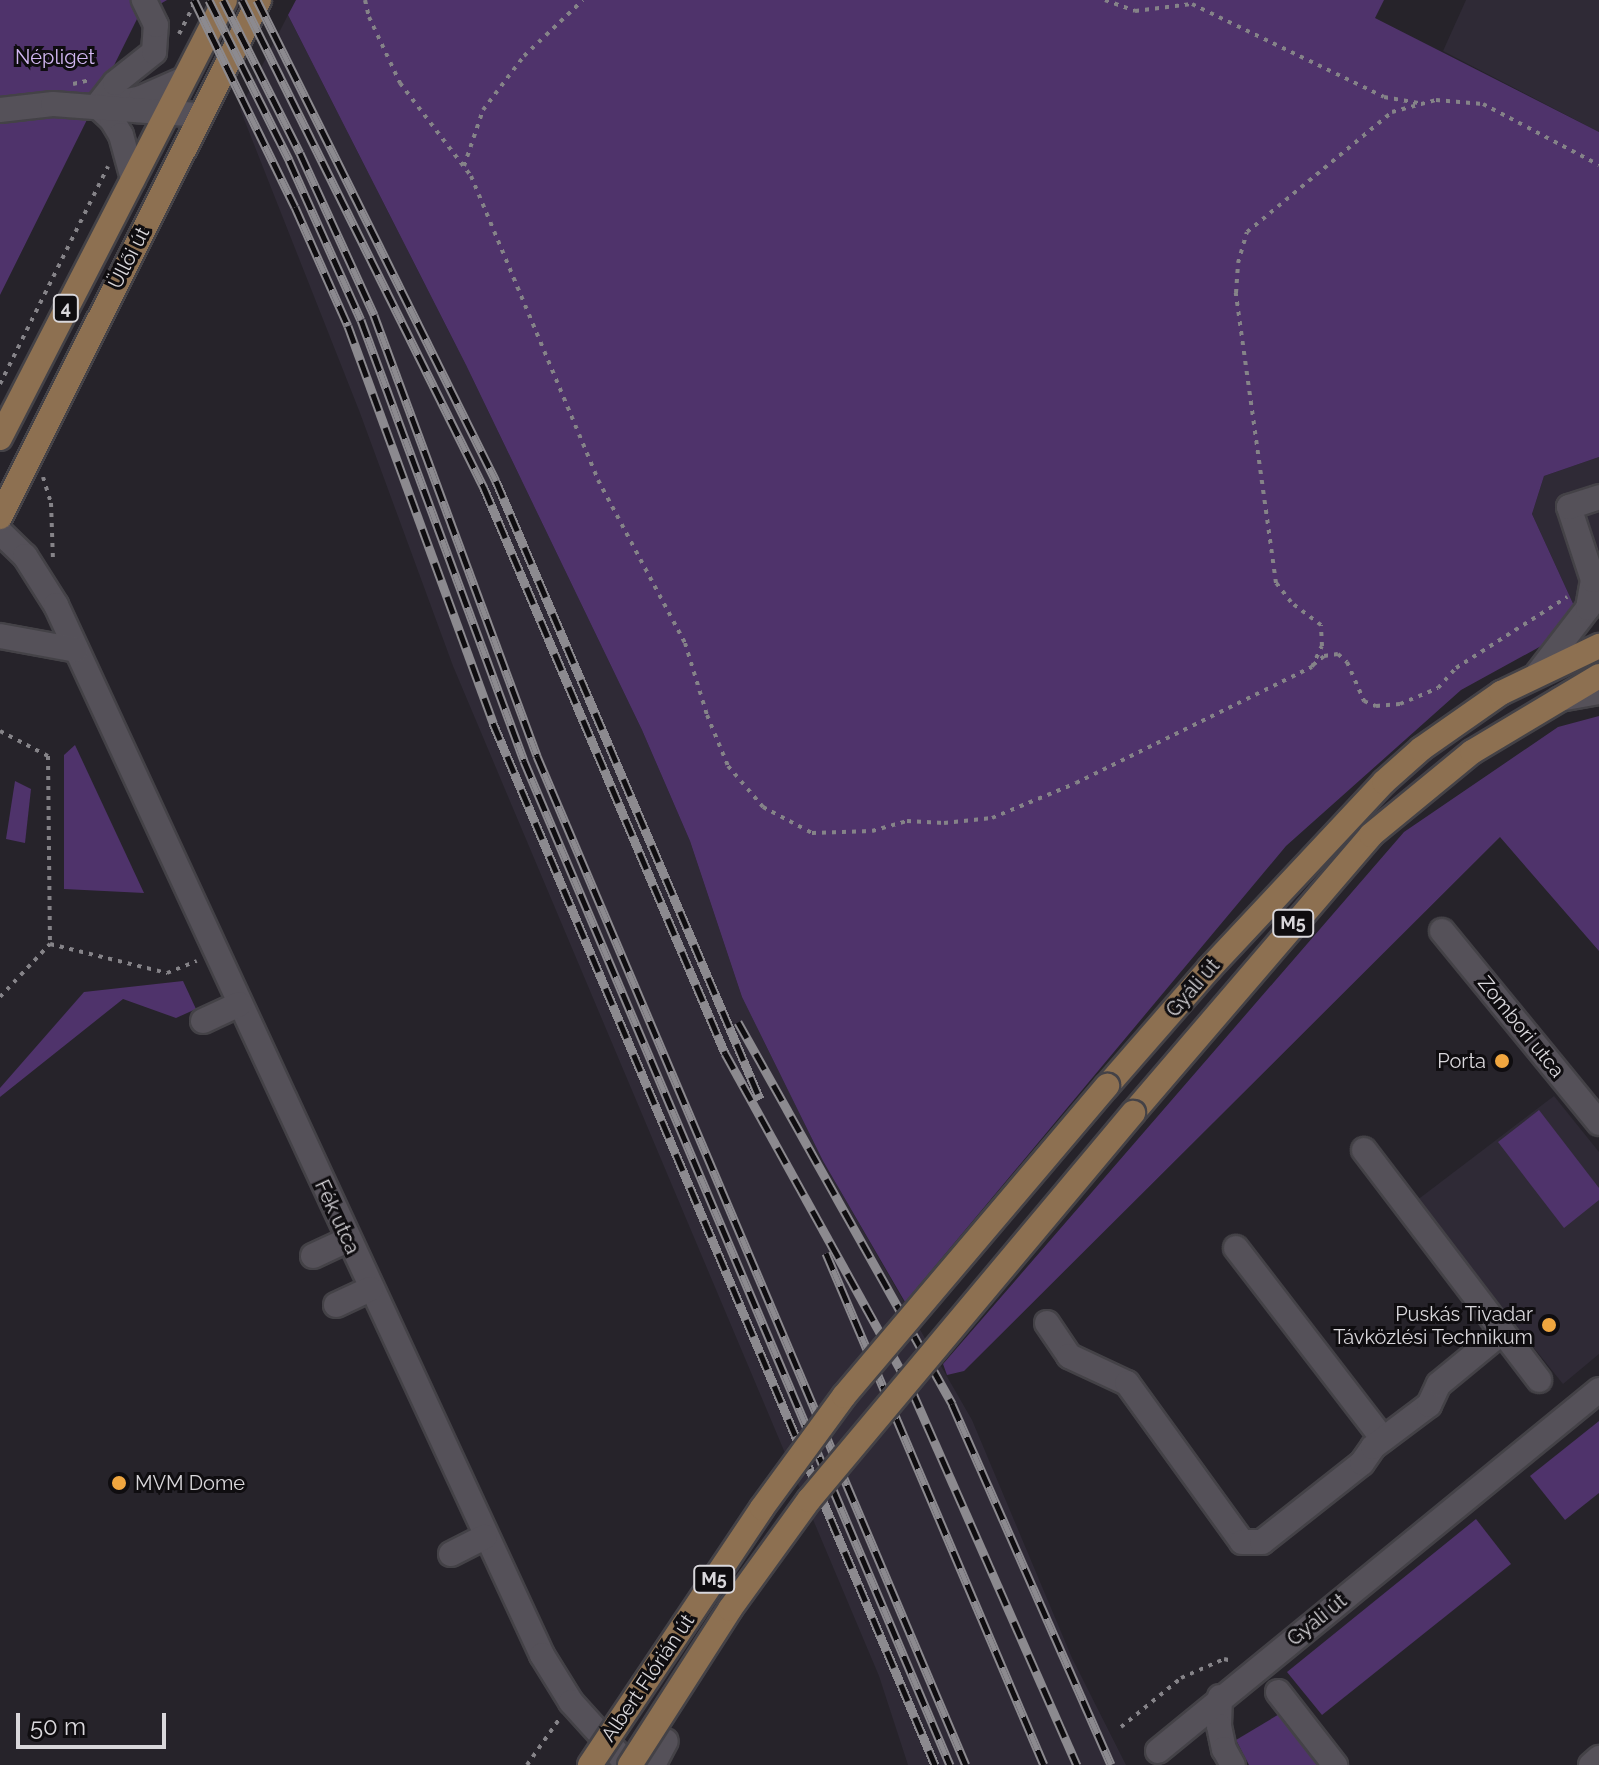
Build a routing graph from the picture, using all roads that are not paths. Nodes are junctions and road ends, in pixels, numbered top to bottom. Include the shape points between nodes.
1 (144, 0) edge
2 (225, 0) edge
3 (259, 0) edge
4 (184, 79) junction
5 (97, 106) junction
6 (0, 110) edge
7 (167, 112) junction
8 (201, 115) junction
9 (133, 179) junction
10 (0, 438) edge
11 (1599, 497) edge
12 (0, 517) edge
13 (0, 532) edge
14 (0, 556) edge
15 (56, 605) junction
16 (0, 636) edge
17 (1599, 646) edge
18 (76, 650) junction
19 (1538, 673) junction
20 (1599, 676) edge
21 (1599, 692) edge
22 (1558, 699) junction
23 (1442, 931) dead end
24 (239, 1004) junction
25 (203, 1021) dead end
26 (1599, 1123) edge
27 (1364, 1150) dead end
28 (348, 1240) junction
29 (1236, 1248) dead end
30 (313, 1256) dead end
31 (370, 1289) junction
32 (336, 1305) dead end
33 (1047, 1323) dead end
34 (1502, 1332) junction
35 (1539, 1380) dead end
36 (1599, 1390) edge
37 (844, 1396) joint
38 (866, 1433) joint
39 (1383, 1439) junction
40 (485, 1537) junction
41 (451, 1554) dead end
42 (1278, 1692) dead end
43 (1220, 1697) junction
44 (666, 1741) dead end
45 (1158, 1751) dead end
46 (1599, 1758) edge
47 (590, 1765) edge
48 (629, 1765) edge
49 (653, 1765) edge
50 (1233, 1765) edge
51 (1335, 1765) edge
52 (1591, 1765) edge

1 - 5 street via 156,25 154,52 115,83
2 - 4 main road, Üllői út / 4
3 - 8 main road, Üllői út / 4
4 - 5 street via 141,98
4 - 7 main road, Üllői út / 4
5 - 6 street
5 - 7 street
5 - 9 street via 121,135
7 - 8 street
7 - 9 main road, Üllői út / 4
8 - 12 main road, Üllői út / 4
9 - 10 main road, Üllői út / 4
11 - 19 street via 1569,507 1593,580 1588,608
13 - 15 street, Fék utca via 25,556
14 - 15 street, Fék utca
15 - 18 street, Fék utca
16 - 18 street
17 - 19 main road, Gyáli út / M5
18 - 24 street, Fék utca
19 - 37 main road, Gyáli út / M5, bridge via 1470,713 1384,782 1301,868 1107,1086
20 - 22 main road, Gyáli út / M5
21 - 22 street
22 - 38 main road, Gyáli út / M5, bridge via 1472,752 1371,835
23 - 26 street, Zombori utca
24 - 25 street
24 - 28 street, Fék utca
27 - 34 street
28 - 30 street
28 - 31 street, Fék utca
29 - 39 street
31 - 32 street
31 - 40 street, Fék utca
33 - 39 street via 1069,1356 1127,1383 1242,1542 1262,1542 1362,1463
34 - 35 street
34 - 39 street via 1439,1384 1429,1405
36 - 43 street, Gyáli út
37 - 47 main road, Albert Flórián út / M5, bridge via 762,1508
38 - 48 main road, Albert Flórián út / M5, bridge via 809,1500 730,1609
40 - 41 street
40 - 48 street, Fék utca via 571,1702
42 - 51 street
43 - 45 street, Gyáli út
43 - 50 street via 1219,1726
44 - 49 street
46 - 52 street

